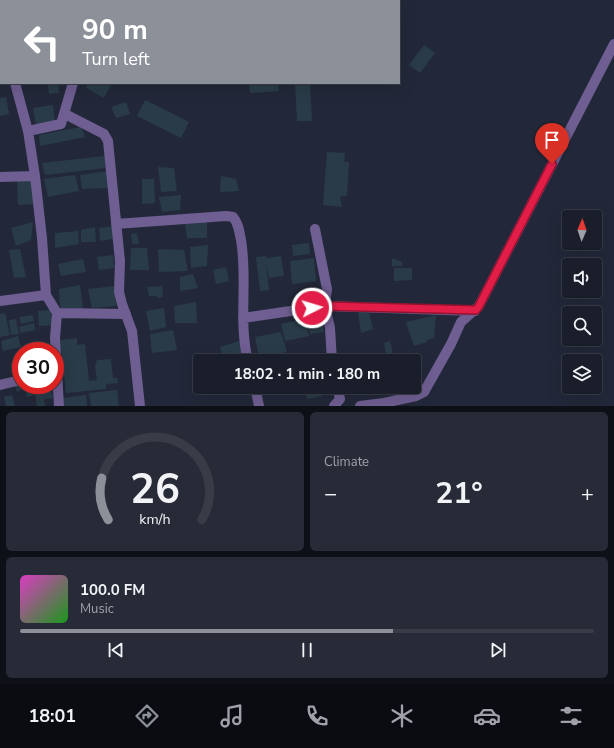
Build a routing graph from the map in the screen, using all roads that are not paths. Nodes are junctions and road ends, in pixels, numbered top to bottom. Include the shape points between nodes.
1 (614, 44) edge
2 (15, 84) edge
3 (73, 84) edge
4 (65, 114) junction
5 (28, 131) junction
6 (35, 176) junction
7 (0, 177) edge
8 (116, 224) junction
9 (315, 229) dead end
10 (46, 295) junction
11 (0, 301) edge
12 (325, 306) junction
13 (476, 310) junction
14 (57, 313) junction
15 (126, 314) junction
16 (243, 318) junction
17 (55, 342) edge
18 (246, 354) edge
19 (332, 354) edge
20 (12, 382) edge
21 (0, 385) edge
22 (58, 394) edge
23 (256, 394) edge
24 (339, 394) edge
25 (59, 406) edge
26 (140, 406) edge
27 (260, 406) edge
28 (334, 406) edge
29 (360, 406) edge

1 - 13 street
2 - 5 street
3 - 4 street
4 - 5 street via 58,126
4 - 8 street via 104,134 108,141
5 - 6 street
6 - 7 street
6 - 10 street
8 - 15 street via 120,261 119,292
8 - 16 street via 233,217 237,222 244,256
9 - 12 street via 327,289
10 - 11 street
10 - 14 street
12 - 13 street
12 - 16 street
12 - 19 street
13 - 29 street via 461,322 424,392 403,399
14 - 15 street
14 - 17 street
15 - 26 street via 132,331
16 - 18 street
20 - 21 street
22 - 25 street
23 - 27 street
24 - 28 street via 340,399

